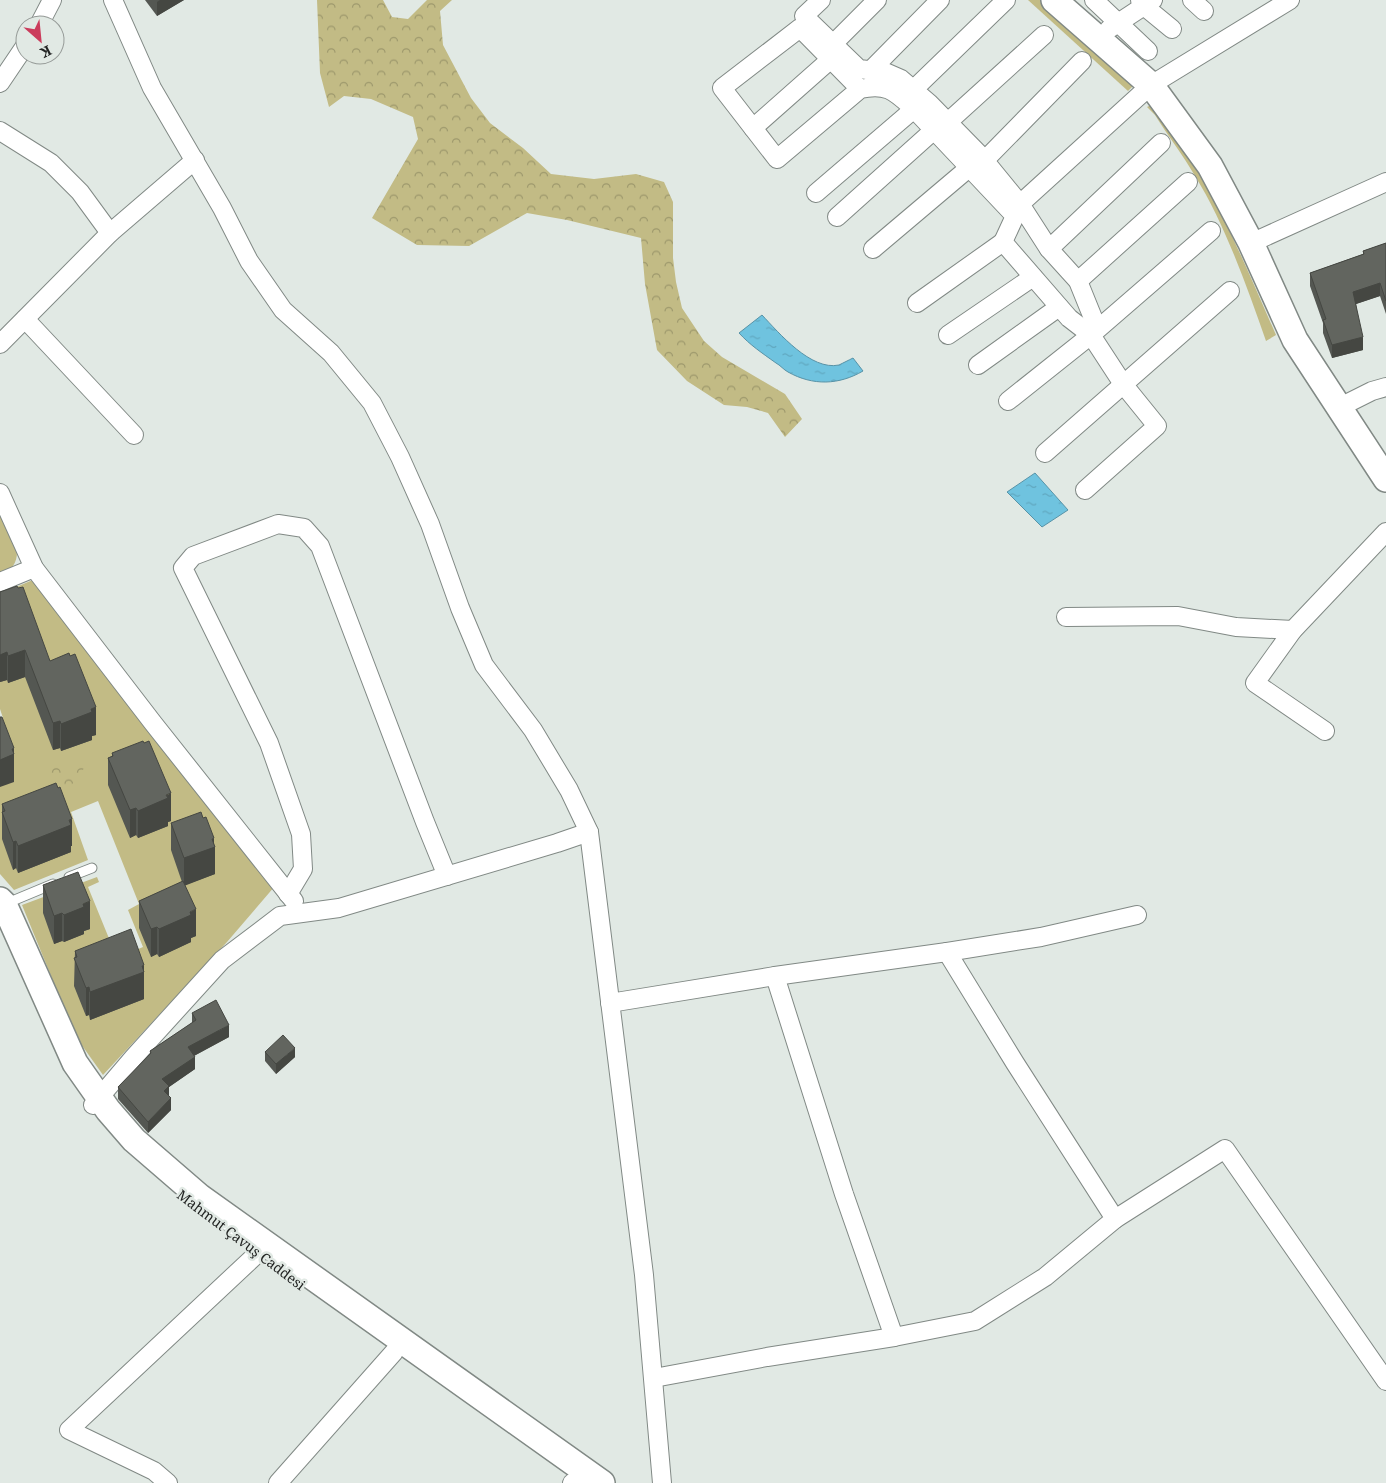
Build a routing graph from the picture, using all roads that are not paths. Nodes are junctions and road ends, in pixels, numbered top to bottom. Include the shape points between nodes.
1 (52, 0) edge
2 (113, 0) edge
3 (821, 0) edge
4 (877, 0) edge
5 (940, 0) edge
6 (1006, 0) edge
7 (1054, 0) edge
8 (1094, 0) edge
9 (1290, 0) edge
10 (1146, 2) edge
11 (44, 15) edge
12 (1117, 23) junction
13 (1172, 29) dead end
14 (1044, 35) dead end
15 (1096, 36) junction
16 (1148, 50) dead end
17 (832, 52) junction
18 (15, 61) edge
19 (1082, 61) dead end
20 (870, 71) junction
21 (0, 83) edge
22 (1151, 85) junction
23 (860, 89) junction
24 (913, 90) junction
25 (914, 109) junction
26 (941, 126) junction
27 (753, 128) junction
28 (0, 131) edge
29 (1161, 143) dead end
30 (195, 160) junction
31 (977, 164) junction
32 (1188, 182) dead end
33 (1386, 182) edge
34 (816, 194) dead end
35 (1020, 204) junction
36 (836, 217) dead end
37 (1211, 230) dead end
38 (110, 233) junction
39 (1003, 242) junction
40 (1251, 243) junction
41 (873, 250) dead end
42 (1049, 250) junction
43 (1033, 277) junction
44 (1078, 281) junction
45 (1230, 291) dead end
46 (917, 303) dead end
47 (1059, 307) junction
48 (25, 319) junction
49 (1091, 335) junction
50 (948, 336) dead end
51 (0, 344) edge
52 (978, 366) dead end
53 (1122, 384) junction
54 (1386, 387) edge
55 (1008, 400) dead end
56 (1340, 407) junction
57 (134, 435) dead end
58 (1045, 453) dead end
59 (1386, 479) edge
60 (1085, 490) dead end
61 (0, 494) edge
62 (1386, 532) edge
63 (34, 568) junction
64 (0, 582) edge
65 (1066, 617) dead end
66 (1293, 630) junction
67 (1325, 731) dead end
68 (589, 832) junction
69 (92, 868) dead end
70 (447, 876) junction
71 (288, 894) junction
72 (1, 906) edge
73 (303, 913) junction
74 (1137, 915) dead end
75 (947, 952) junction
76 (775, 976) junction
77 (610, 1003) junction
78 (101, 1096) junction
79 (1115, 1219) junction
80 (258, 1253) junction
81 (894, 1337) junction
82 (394, 1352) junction
83 (654, 1378) junction
84 (1386, 1381) edge
85 (575, 1482) edge
86 (168, 1483) edge
87 (278, 1483) edge
88 (602, 1483) edge
89 (662, 1483) edge

1 - 11 street
2 - 30 street via 152,88
3 - 17 street via 804,16
4 - 17 street
5 - 20 street
6 - 24 street
7 - 15 main road
8 - 12 street
9 - 22 street
10 - 12 street
10 - 13 street
12 - 15 street
12 - 16 street
14 - 26 street
15 - 22 main road
17 - 20 street via 858,69
17 - 23 street
17 - 27 street
17 - 27 street via 800,28 722,88
18 - 21 street
19 - 31 street
20 - 24 street via 885,72 901,79
22 - 35 street
22 - 40 main road via 1210,166
23 - 25 street via 888,88
23 - 27 street via 777,159
24 - 26 street
25 - 26 street
25 - 34 street
26 - 31 street
26 - 36 street
28 - 38 street via 51,163 80,192
29 - 42 street
30 - 38 street
30 - 68 street via 249,261 284,310 331,353 372,403 430,524 484,665 533,730 569,790
31 - 35 street
31 - 39 street via 1015,216
31 - 41 street
32 - 44 street
33 - 40 street
35 - 42 street
37 - 49 street
38 - 48 street
39 - 43 street
39 - 46 street
40 - 56 main road via 1296,340
42 - 44 street
43 - 47 street
43 - 50 street
44 - 49 street via 1093,318
45 - 53 street
47 - 49 street
47 - 52 street
48 - 51 street
48 - 57 street
49 - 53 street
49 - 55 street
53 - 58 street
53 - 60 street via 1157,426
54 - 56 street
56 - 59 main road
61 - 63 street
62 - 66 street
63 - 64 street
63 - 71 street
65 - 66 street via 1178,616 1236,627
66 - 67 street via 1255,683
68 - 70 street
68 - 77 street
69 - 72 lane
70 - 71 street via 320,546 304,528 278,524 193,556 183,568 269,743 301,834 303,870
70 - 73 street via 339,908
71 - 73 street
72 - 78 main road via 75,1063
72 - 78 main road, Mahmut Çavuş Caddesi via 62,1056
73 - 78 street via 280,916 222,960
74 - 75 street via 1040,937
75 - 76 street
75 - 79 street
76 - 77 street
76 - 81 street via 844,1194
77 - 83 street
78 - 80 main road, Mahmut Çavuş Caddesi via 135,1158
78 - 88 main road via 134,1140 200,1197
79 - 81 street via 1045,1277 975,1321
79 - 84 street via 1225,1149
80 - 82 main road, Mahmut Çavuş Caddesi
80 - 86 street via 69,1430 154,1470
81 - 83 street
82 - 85 main road, Mahmut Çavuş Caddesi
82 - 87 street
83 - 89 street

